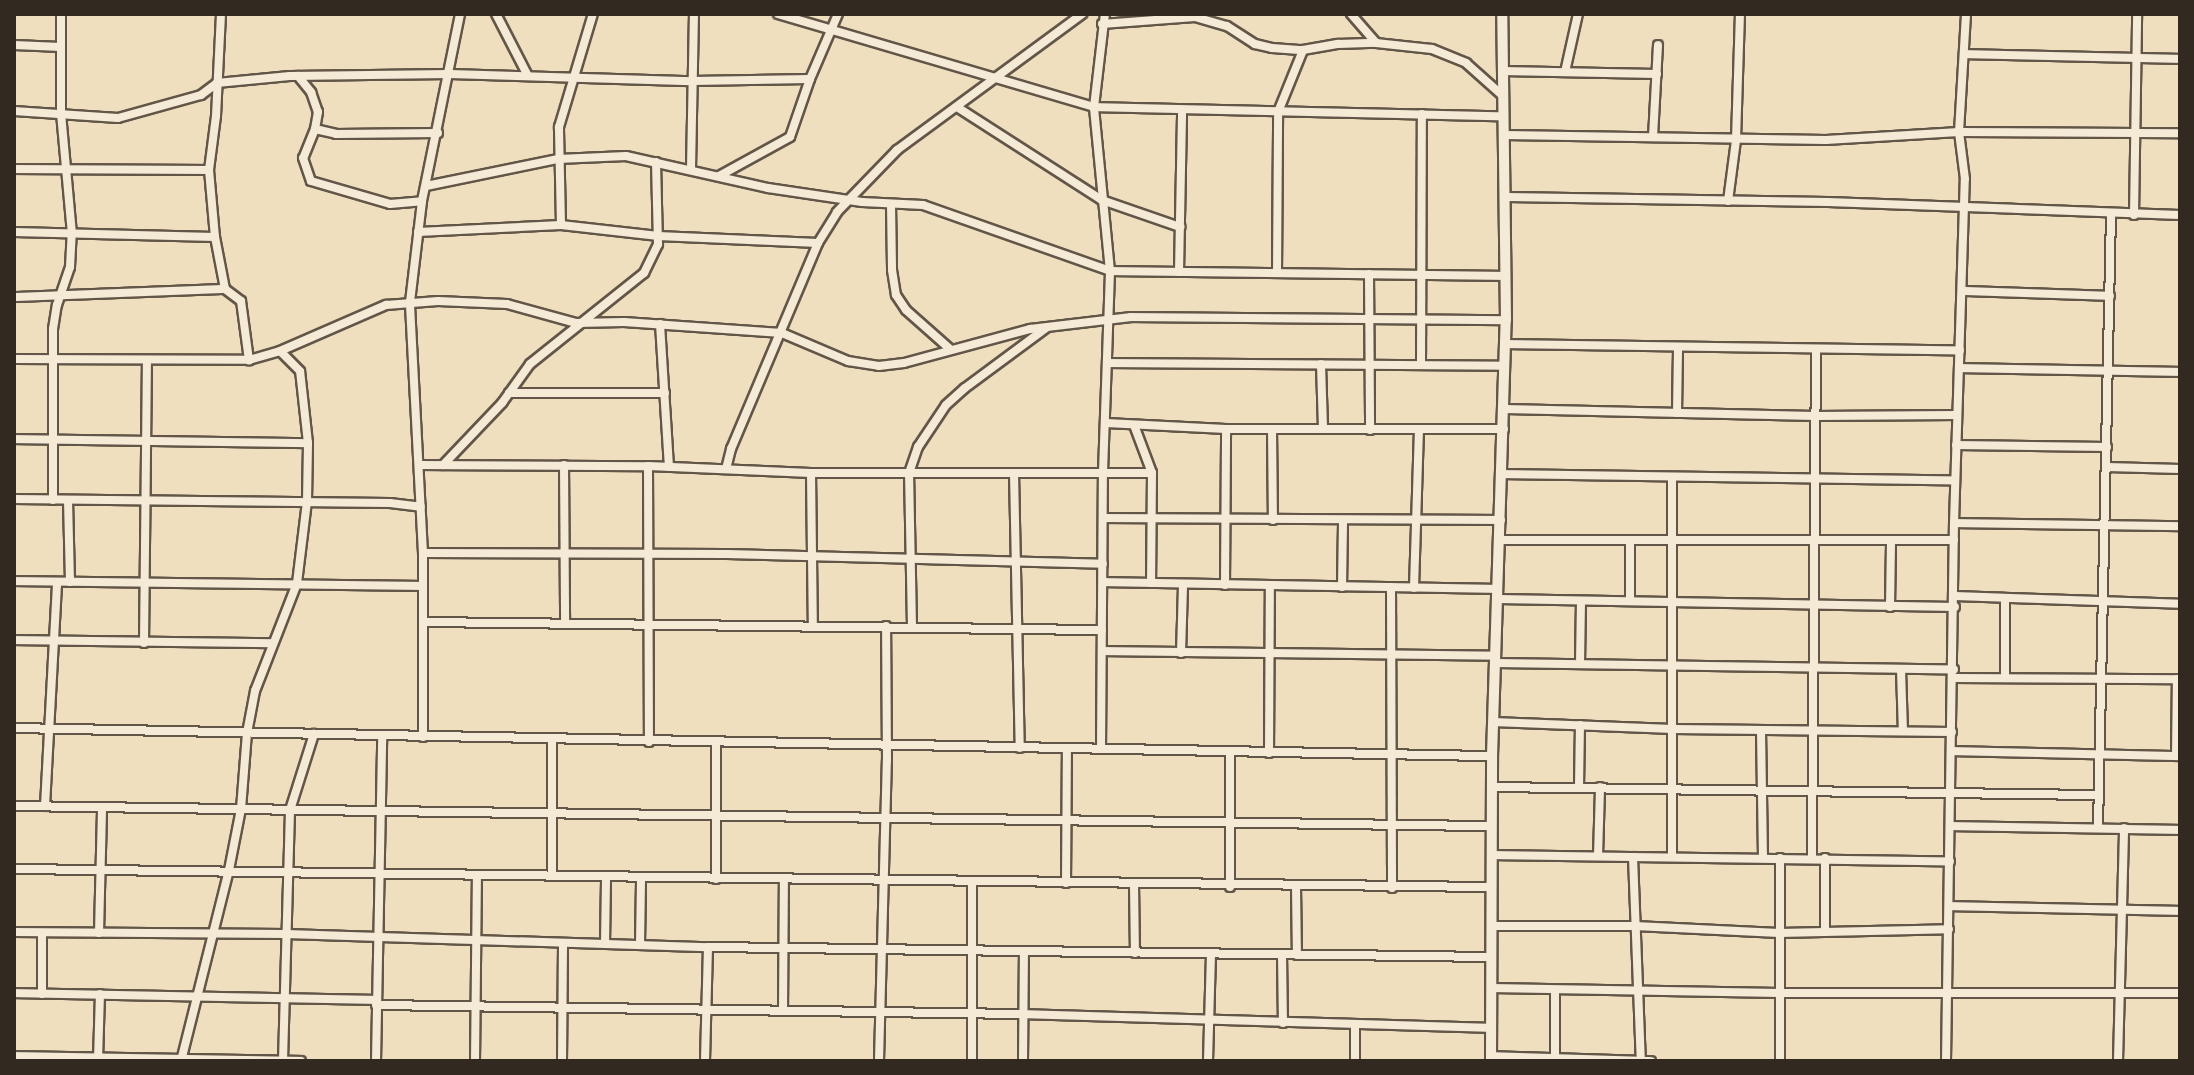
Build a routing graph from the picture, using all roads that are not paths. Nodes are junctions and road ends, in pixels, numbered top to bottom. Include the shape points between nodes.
1 (61, 14) edge
2 (221, 14) edge
3 (460, 14) edge
4 (496, 14) edge
5 (593, 14) edge
6 (694, 14) edge
7 (778, 14) edge
8 (838, 14) edge
9 (1082, 14) edge
10 (1105, 14) edge
11 (1351, 14) edge
12 (1502, 14) edge
13 (1578, 14) edge
14 (1740, 14) edge
15 (1966, 14) edge
16 (2137, 14) edge
17 (1102, 24) junction
18 (832, 29) junction
19 (1376, 43) junction
20 (14, 45) edge
21 (1658, 45) dead end
22 (61, 47) junction
23 (1303, 50) junction
24 (1964, 54) junction
25 (2180, 59) edge
26 (2136, 60) junction
27 (1502, 71) junction
28 (1565, 72) junction
29 (450, 74) junction
30 (527, 74) junction
31 (1657, 74) junction
32 (298, 76) junction
33 (576, 76) junction
34 (998, 77) junction
35 (810, 79) junction
36 (692, 81) junction
37 (217, 83) junction
38 (1503, 96) junction
39 (957, 107) junction
40 (1094, 107) junction
41 (14, 111) edge
42 (1182, 111) junction
43 (61, 112) junction
44 (1278, 112) junction
45 (1422, 114) junction
46 (1504, 116) junction
47 (315, 129) junction
48 (1959, 132) junction
49 (2135, 132) junction
50 (438, 133) junction
51 (2180, 133) edge
52 (1505, 135) junction
53 (1653, 137) junction
54 (1736, 140) junction
55 (558, 159) junction
56 (656, 162) junction
57 (691, 169) junction
58 (14, 170) edge
59 (67, 170) junction
60 (209, 170) junction
61 (718, 177) junction
62 (426, 186) junction
63 (1507, 197) junction
64 (846, 200) junction
65 (1102, 200) junction
66 (422, 201) junction
67 (1728, 201) junction
68 (891, 204) junction
69 (1965, 207) junction
70 (2111, 214) junction
71 (2134, 215) junction
72 (2180, 215) edge
73 (561, 225) junction
74 (1180, 227) junction
75 (14, 232) edge
76 (418, 232) junction
77 (72, 234) junction
78 (658, 236) junction
79 (215, 237) junction
80 (818, 243) junction
81 (1110, 271) junction
82 (1179, 272) junction
83 (1277, 273) junction
84 (1369, 274) junction
85 (1422, 274) junction
86 (1506, 276) junction
87 (225, 289) junction
88 (1962, 291) junction
89 (2110, 296) junction
90 (14, 297) edge
91 (61, 297) junction
92 (410, 302) junction
93 (1369, 318) junction
94 (1109, 319) junction
95 (1422, 319) junction
96 (1506, 320) junction
97 (576, 323) junction
98 (660, 324) junction
99 (1046, 327) junction
100 (782, 333) junction
101 (1506, 344) junction
102 (1678, 347) junction
103 (1816, 349) junction
104 (951, 350) junction
105 (1960, 350) junction
106 (280, 351) junction
107 (14, 359) edge
108 (52, 360) junction
109 (249, 360) junction
110 (147, 362) junction
111 (1108, 363) junction
112 (1321, 364) junction
113 (1370, 364) junction
114 (1421, 365) junction
115 (1505, 366) junction
116 (1960, 368) junction
117 (2109, 370) junction
118 (2180, 372) edge
119 (509, 393) junction
120 (665, 393) junction
121 (1505, 409) junction
122 (1677, 413) junction
123 (1957, 415) junction
124 (1815, 416) junction
125 (1106, 423) junction
126 (1134, 425) junction
127 (1226, 429) junction
128 (1272, 429) junction
129 (1323, 429) junction
130 (1504, 429) junction
131 (1370, 430) junction
132 (1419, 430) junction
133 (14, 439) edge
134 (54, 439) junction
135 (146, 440) junction
136 (308, 443) junction
137 (1956, 445) junction
138 (2107, 447) junction
139 (419, 465) junction
140 (443, 465) junction
141 (564, 465) junction
142 (648, 466) junction
143 (669, 467) junction
144 (2107, 467) junction
145 (726, 469) junction
146 (2180, 469) edge
147 (1103, 472) junction
148 (811, 473) junction
149 (909, 473) junction
150 (1014, 473) junction
151 (1152, 473) junction
152 (1502, 474) junction
153 (1672, 477) junction
154 (1815, 478) junction
155 (1955, 480) junction
156 (14, 499) edge
157 (53, 500) junction
158 (68, 500) junction
159 (145, 501) junction
160 (307, 501) junction
161 (421, 507) junction
162 (1104, 518) junction
163 (1151, 518) junction
164 (1226, 519) junction
165 (1273, 520) junction
166 (1343, 520) junction
167 (1501, 520) junction
168 (1414, 521) junction
169 (1954, 523) junction
170 (2105, 525) junction
171 (2180, 526) edge
172 (1500, 540) junction
173 (1630, 540) junction
174 (1671, 540) junction
175 (1814, 540) junction
176 (1891, 540) junction
177 (1954, 540) junction
178 (564, 551) junction
179 (423, 553) junction
180 (647, 553) junction
181 (812, 556) junction
182 (910, 559) junction
183 (1015, 562) junction
184 (1103, 564) junction
185 (14, 581) edge
186 (57, 582) junction
187 (70, 582) junction
188 (1103, 582) junction
189 (145, 583) junction
190 (297, 583) junction
191 (1151, 583) junction
192 (1183, 584) junction
193 (1225, 585) junction
194 (422, 586) junction
195 (1270, 586) junction
196 (1342, 587) junction
197 (1391, 587) junction
198 (1414, 588) junction
199 (1498, 594) junction
200 (1955, 596) junction
201 (2005, 599) junction
202 (1581, 601) junction
203 (1630, 601) junction
204 (1670, 602) junction
205 (2103, 603) junction
206 (2180, 604) edge
207 (1814, 606) junction
208 (1890, 607) junction
209 (1955, 607) junction
210 (423, 622) junction
211 (565, 623) junction
212 (648, 625) junction
213 (813, 626) junction
214 (886, 626) junction
215 (912, 627) junction
216 (1016, 629) junction
217 (1102, 630) junction
218 (54, 639) junction
219 (14, 640) edge
220 (144, 643) junction
221 (271, 643) junction
222 (1102, 651) junction
223 (1181, 653) junction
224 (1269, 656) junction
225 (1393, 656) junction
226 (1496, 660) junction
227 (1580, 664) junction
228 (1672, 667) junction
229 (1813, 668) junction
230 (1901, 669) junction
231 (1954, 674) junction
232 (2099, 677) junction
233 (2005, 678) junction
234 (2178, 679) edge
235 (1493, 722) junction
236 (1580, 725) junction
237 (14, 728) edge
238 (49, 729) junction
239 (1673, 729) junction
240 (1761, 730) junction
241 (1811, 731) junction
242 (1903, 731) junction
243 (1952, 732) junction
244 (247, 733) junction
245 (314, 734) junction
246 (382, 736) junction
247 (423, 737) junction
248 (552, 739) junction
249 (649, 742) junction
250 (716, 743) junction
251 (886, 746) junction
252 (1020, 748) junction
253 (1067, 748) junction
254 (1101, 749) junction
255 (1953, 751) junction
256 (1230, 752) junction
257 (1269, 753) junction
258 (2098, 755) junction
259 (1392, 756) junction
260 (1492, 756) junction
261 (2178, 756) edge
262 (1492, 787) junction
263 (1579, 787) junction
264 (1600, 787) junction
265 (1673, 789) junction
266 (1763, 790) junction
267 (1811, 792) junction
268 (1952, 792) junction
269 (2098, 795) junction
270 (14, 806) edge
271 (45, 806) junction
272 (102, 807) junction
273 (241, 809) junction
274 (290, 810) junction
275 (379, 811) junction
276 (553, 812) junction
277 (716, 815) junction
278 (883, 816) junction
279 (1067, 820) junction
280 (1230, 823) junction
281 (1393, 826) junction
282 (1492, 826) junction
283 (1951, 826) junction
284 (2098, 828) junction
285 (2124, 828) junction
286 (2180, 830) edge
287 (1492, 855) junction
288 (1598, 856) junction
289 (1633, 857) junction
290 (1672, 857) junction
291 (1763, 858) junction
292 (1780, 858) junction
293 (1812, 858) junction
294 (1825, 858) junction
295 (1950, 861) junction
296 (14, 869) edge
297 (100, 869) junction
298 (229, 870) junction
299 (287, 872) junction
300 (377, 874) junction
301 (477, 875) junction
302 (552, 876) junction
303 (606, 877) junction
304 (641, 878) junction
305 (716, 879) junction
306 (784, 881) junction
307 (881, 881) junction
308 (972, 883) junction
309 (1066, 883) junction
310 (1134, 884) junction
311 (1230, 887) junction
312 (1296, 887) junction
313 (1492, 887) junction
314 (1392, 888) junction
315 (1949, 906) junction
316 (2124, 910) junction
317 (2180, 911) edge
318 (1491, 926) junction
319 (1635, 926) junction
320 (1949, 929) junction
321 (14, 932) edge
322 (1825, 932) junction
323 (42, 933) junction
324 (99, 933) junction
325 (215, 933) junction
326 (1779, 933) junction
327 (286, 934) junction
328 (378, 937) junction
329 (477, 941) junction
330 (563, 943) junction
331 (605, 944) junction
332 (640, 945) junction
333 (708, 947) junction
334 (785, 948) junction
335 (881, 948) junction
336 (974, 950) junction
337 (1024, 952) junction
338 (1135, 953) junction
339 (1282, 954) junction
340 (1211, 955) junction
341 (1297, 955) junction
342 (1492, 957) junction
343 (1491, 988) junction
344 (1555, 990) junction
345 (1947, 990) junction
346 (1638, 992) junction
347 (2120, 992) junction
348 (14, 993) edge
349 (1780, 993) junction
350 (2180, 993) edge
351 (42, 994) junction
352 (100, 994) junction
353 (199, 996) junction
354 (285, 997) junction
355 (376, 1002) junction
356 (476, 1006) junction
357 (562, 1007) junction
358 (706, 1009) junction
359 (783, 1011) junction
360 (880, 1012) junction
361 (973, 1013) junction
362 (1023, 1014) junction
363 (1209, 1020) junction
364 (1283, 1023) junction
365 (1355, 1025) junction
366 (1491, 1028) junction
367 (14, 1056) edge
368 (1555, 1058) junction
369 (98, 1059) edge
370 (181, 1059) edge
371 (1491, 1059) edge
372 (1566, 1060) edge
373 (283, 1061) edge
374 (301, 1061) edge
375 (376, 1061) edge
376 (475, 1061) edge
377 (562, 1061) edge
378 (705, 1061) edge
379 (879, 1061) edge
380 (972, 1061) edge
381 (1023, 1061) edge
382 (1208, 1061) edge
383 (1355, 1061) edge
384 (1641, 1061) edge
385 (1651, 1061) edge
386 (1780, 1061) edge
387 (1946, 1061) edge
388 (2118, 1061) edge

1 - 22 street
2 - 37 street
3 - 29 street
4 - 30 street
5 - 33 street
6 - 36 street
7 - 18 street
8 - 18 street
9 - 34 street
10 - 17 street
11 - 19 street
12 - 27 street
13 - 28 street
14 - 54 street
15 - 24 street
16 - 26 street
17 - 23 street via 1195,17 1227,26 1255,44
17 - 40 street
18 - 34 street
18 - 35 street
19 - 23 street
19 - 38 street via 1444,52 1466,63
20 - 22 street
21 - 31 street
22 - 43 street
23 - 44 street
24 - 26 street
24 - 48 street
25 - 26 street
26 - 49 street
27 - 28 street
27 - 38 street
28 - 31 street
29 - 30 street
29 - 32 street
29 - 50 street
30 - 33 street
31 - 53 street
32 - 37 street
32 - 47 street via 316,101
33 - 36 street
33 - 55 street via 559,127
34 - 39 street
34 - 40 street
35 - 36 street
35 - 61 street via 790,137
36 - 57 street
37 - 43 street via 201,95 128,117
37 - 60 street
38 - 46 street
39 - 64 street via 897,150
39 - 65 street
40 - 42 street
40 - 65 street
41 - 43 street
42 - 44 street
42 - 74 street
43 - 59 street
44 - 45 street
44 - 83 street
45 - 46 street
45 - 85 street
46 - 52 street
47 - 50 street via 336,134
47 - 66 street via 303,158 311,181 390,204
48 - 49 street
48 - 54 street
48 - 69 street
49 - 51 street
49 - 71 street
50 - 62 street
52 - 53 street
52 - 63 street
53 - 54 street
54 - 67 street
55 - 56 street via 609,155
55 - 62 street
55 - 73 street
56 - 57 street
56 - 78 street
57 - 61 street
58 - 59 street
59 - 60 street
59 - 77 street
60 - 79 street
61 - 64 street
62 - 66 street
63 - 67 street
63 - 86 street
64 - 68 street
64 - 80 street
65 - 74 street
65 - 81 street
66 - 76 street
67 - 69 street
68 - 81 street via 939,209
68 - 104 street via 896,295
69 - 70 street
69 - 88 street
70 - 71 street
70 - 89 street
71 - 72 street
73 - 76 street
73 - 78 street
74 - 82 street
75 - 77 street
76 - 92 street
77 - 79 street
77 - 91 street
78 - 80 street
78 - 97 street via 644,273
79 - 87 street
80 - 100 street
81 - 82 street
81 - 94 street
82 - 83 street
83 - 84 street
84 - 85 street
84 - 93 street
85 - 86 street
85 - 95 street
86 - 96 street
87 - 91 street
87 - 109 street via 241,301
88 - 89 street
88 - 105 street
89 - 117 street
90 - 91 street
91 - 108 street
92 - 97 street via 485,301
92 - 106 street via 375,309
92 - 139 street
93 - 94 street
93 - 95 street
93 - 113 street
94 - 99 street
94 - 111 street
95 - 96 street
95 - 114 street
96 - 101 street
97 - 98 street
97 - 119 street via 530,364
98 - 100 street
98 - 120 street
99 - 104 street
99 - 149 street via 946,405 918,447
100 - 104 street via 864,365 890,366
100 - 145 street
101 - 102 street
101 - 115 street
102 - 103 street
102 - 122 street
103 - 105 street
103 - 124 street
105 - 116 street
106 - 109 street
106 - 136 street via 300,371
107 - 108 street
108 - 110 street
108 - 134 street
109 - 110 street
110 - 135 street
111 - 112 street
111 - 125 street
112 - 113 street
112 - 129 street
113 - 114 street
113 - 131 street
114 - 115 street
115 - 121 street
116 - 117 street
116 - 123 street
117 - 118 street
117 - 138 street
119 - 120 street
119 - 140 street
120 - 143 street
121 - 122 street
121 - 130 street
122 - 124 street
123 - 124 street
123 - 137 street
124 - 154 street
125 - 126 street
125 - 147 street
126 - 127 street
126 - 151 street
127 - 128 street
127 - 164 street
128 - 129 street
128 - 165 street
129 - 131 street
130 - 132 street
130 - 152 street
131 - 132 street
132 - 168 street
133 - 134 street
134 - 135 street
134 - 157 street
135 - 136 street
135 - 159 street
136 - 160 street
137 - 138 street
137 - 155 street
138 - 144 street
139 - 140 street
139 - 161 street
140 - 141 street
141 - 142 street
141 - 178 street
142 - 143 street
142 - 180 street
143 - 145 street
144 - 146 street
144 - 170 street
145 - 148 street
147 - 150 street
147 - 151 street
147 - 162 street
148 - 149 street
148 - 181 street
149 - 150 street
149 - 182 street
150 - 183 street
151 - 163 street
152 - 153 street
152 - 167 street
153 - 154 street
153 - 174 street
154 - 155 street
154 - 175 street
155 - 169 street
156 - 157 street
157 - 158 street
158 - 159 street
158 - 187 street
159 - 160 street
159 - 189 street
160 - 161 street
160 - 190 street
161 - 179 street
162 - 163 street
162 - 184 street
163 - 164 street
163 - 191 street
164 - 165 street
164 - 193 street
165 - 166 street
166 - 168 street
166 - 196 street
167 - 168 street
167 - 172 street
168 - 198 street
169 - 170 street
169 - 177 street
170 - 171 street
170 - 205 street
172 - 173 street
172 - 199 street
173 - 174 street
173 - 203 street
174 - 175 street
174 - 204 street
175 - 176 street
175 - 207 street
176 - 177 street
176 - 208 street
177 - 200 street
178 - 179 street
178 - 180 street
178 - 211 street
179 - 194 street
180 - 181 street
180 - 212 street
181 - 182 street
181 - 213 street
182 - 183 street
182 - 215 street
183 - 184 street
183 - 216 street
184 - 188 street
185 - 186 street
186 - 187 street
186 - 218 street
187 - 189 street
188 - 191 street
188 - 217 street
189 - 190 street
189 - 220 street
190 - 194 street
190 - 221 street
191 - 192 street
192 - 193 street
192 - 223 street
193 - 195 street
194 - 210 street
195 - 196 street
195 - 224 street
196 - 197 street
197 - 198 street
197 - 225 street
198 - 199 street
199 - 202 street
199 - 226 street
200 - 201 street
200 - 209 street
201 - 205 street
201 - 233 street
202 - 203 street
202 - 227 street
203 - 204 street
204 - 207 street
204 - 228 street
205 - 206 street
205 - 232 street
207 - 208 street
207 - 229 street
208 - 209 street
209 - 231 street
210 - 211 street
210 - 247 street
211 - 212 street
212 - 213 street
212 - 249 street
213 - 214 street
214 - 215 street
214 - 251 street
215 - 216 street
216 - 217 street
216 - 252 street
217 - 222 street
218 - 219 street
218 - 220 street
218 - 238 street
220 - 221 street
221 - 244 street
222 - 223 street
222 - 254 street
223 - 224 street
224 - 225 street
224 - 257 street
225 - 226 street
225 - 259 street
226 - 227 street
226 - 235 street
227 - 228 street
228 - 229 street
228 - 239 street
229 - 230 street
229 - 241 street
230 - 231 street
230 - 242 street
231 - 233 street
231 - 243 street
232 - 233 street
232 - 234 street
232 - 258 street
234 - 261 street
235 - 236 street
235 - 260 street
236 - 239 street
236 - 263 street
237 - 238 street
238 - 244 street
238 - 271 street
239 - 240 street
239 - 265 street
240 - 241 street
240 - 266 street
241 - 242 street
241 - 267 street
242 - 243 street
243 - 255 street
244 - 245 street
244 - 273 street
245 - 246 street
245 - 274 street
246 - 247 street
246 - 275 street
247 - 248 street
248 - 249 street
248 - 276 street
249 - 250 street
250 - 251 street
250 - 277 street
251 - 252 street
251 - 278 street
252 - 253 street
253 - 254 street
253 - 279 street
254 - 256 street
255 - 258 street
255 - 268 street
256 - 257 street
256 - 280 street
257 - 259 street
258 - 261 street
258 - 269 street
259 - 260 street
259 - 281 street
260 - 262 street
262 - 263 street
262 - 282 street
263 - 264 street
264 - 265 street
264 - 288 street
265 - 266 street
265 - 290 street
266 - 267 street
266 - 291 street
267 - 268 street
267 - 293 street
268 - 269 street
268 - 283 street
269 - 284 street
270 - 271 street
271 - 272 street
272 - 273 street
272 - 297 street
273 - 274 street
273 - 298 street
274 - 275 street
274 - 299 street
275 - 276 street
275 - 300 street
276 - 277 street
276 - 302 street
277 - 278 street
277 - 305 street
278 - 279 street
278 - 307 street
279 - 280 street
279 - 309 street
280 - 281 street
280 - 311 street
281 - 282 street
281 - 314 street
282 - 287 street
283 - 284 street
283 - 295 street
284 - 285 street
285 - 286 street
285 - 316 street
287 - 288 street
287 - 313 street
288 - 289 street
289 - 290 street
289 - 319 street
290 - 291 street
291 - 292 street
292 - 293 street
292 - 326 street
293 - 294 street
294 - 295 street
294 - 322 street
295 - 315 street
296 - 297 street
297 - 298 street
297 - 324 street
298 - 299 street
298 - 325 street
299 - 300 street
299 - 327 street
300 - 301 street
300 - 328 street
301 - 302 street
301 - 329 street
302 - 303 street
303 - 304 street
303 - 331 street
304 - 305 street
304 - 332 street
305 - 306 street
306 - 307 street
306 - 334 street
307 - 308 street
307 - 335 street
308 - 309 street
308 - 336 street
309 - 310 street
310 - 311 street
310 - 338 street
311 - 312 street
312 - 314 street
312 - 341 street
313 - 314 street
313 - 318 street
315 - 316 street
315 - 320 street
316 - 317 street
316 - 347 street
318 - 319 street
318 - 342 street
319 - 326 street
319 - 346 street
320 - 322 street
320 - 345 street
321 - 323 street
322 - 326 street
323 - 324 street
323 - 351 street
324 - 325 street
325 - 327 street
325 - 353 street
326 - 349 street
327 - 328 street
327 - 354 street
328 - 329 street
328 - 355 street
329 - 330 street
329 - 356 street
330 - 331 street
330 - 357 street
331 - 332 street
332 - 333 street
333 - 334 street
333 - 358 street
334 - 335 street
334 - 359 street
335 - 336 street
335 - 360 street
336 - 337 street
336 - 361 street
337 - 338 street
337 - 362 street
338 - 340 street
339 - 340 street
339 - 341 street
339 - 364 street
340 - 363 street
341 - 342 street
342 - 343 street
343 - 344 street
343 - 366 street
344 - 346 street
344 - 368 street
345 - 347 street
345 - 349 street
345 - 387 street
346 - 349 street
346 - 384 street
347 - 350 street
347 - 388 street
348 - 351 street
349 - 386 street
351 - 352 street
352 - 353 street
352 - 369 street
353 - 354 street
353 - 370 street
354 - 355 street
354 - 373 street
355 - 356 street
355 - 375 street
356 - 357 street
356 - 376 street
357 - 358 street
357 - 377 street
358 - 359 street
358 - 378 street
359 - 360 street
360 - 361 street
360 - 379 street
361 - 362 street
361 - 380 street
362 - 363 street
362 - 381 street
363 - 364 street
363 - 382 street
364 - 365 street
365 - 366 street
365 - 383 street
366 - 371 street
367 - 369 street
368 - 371 street
368 - 372 street
369 - 370 street
370 - 373 street
372 - 384 street
373 - 374 street
384 - 385 street

